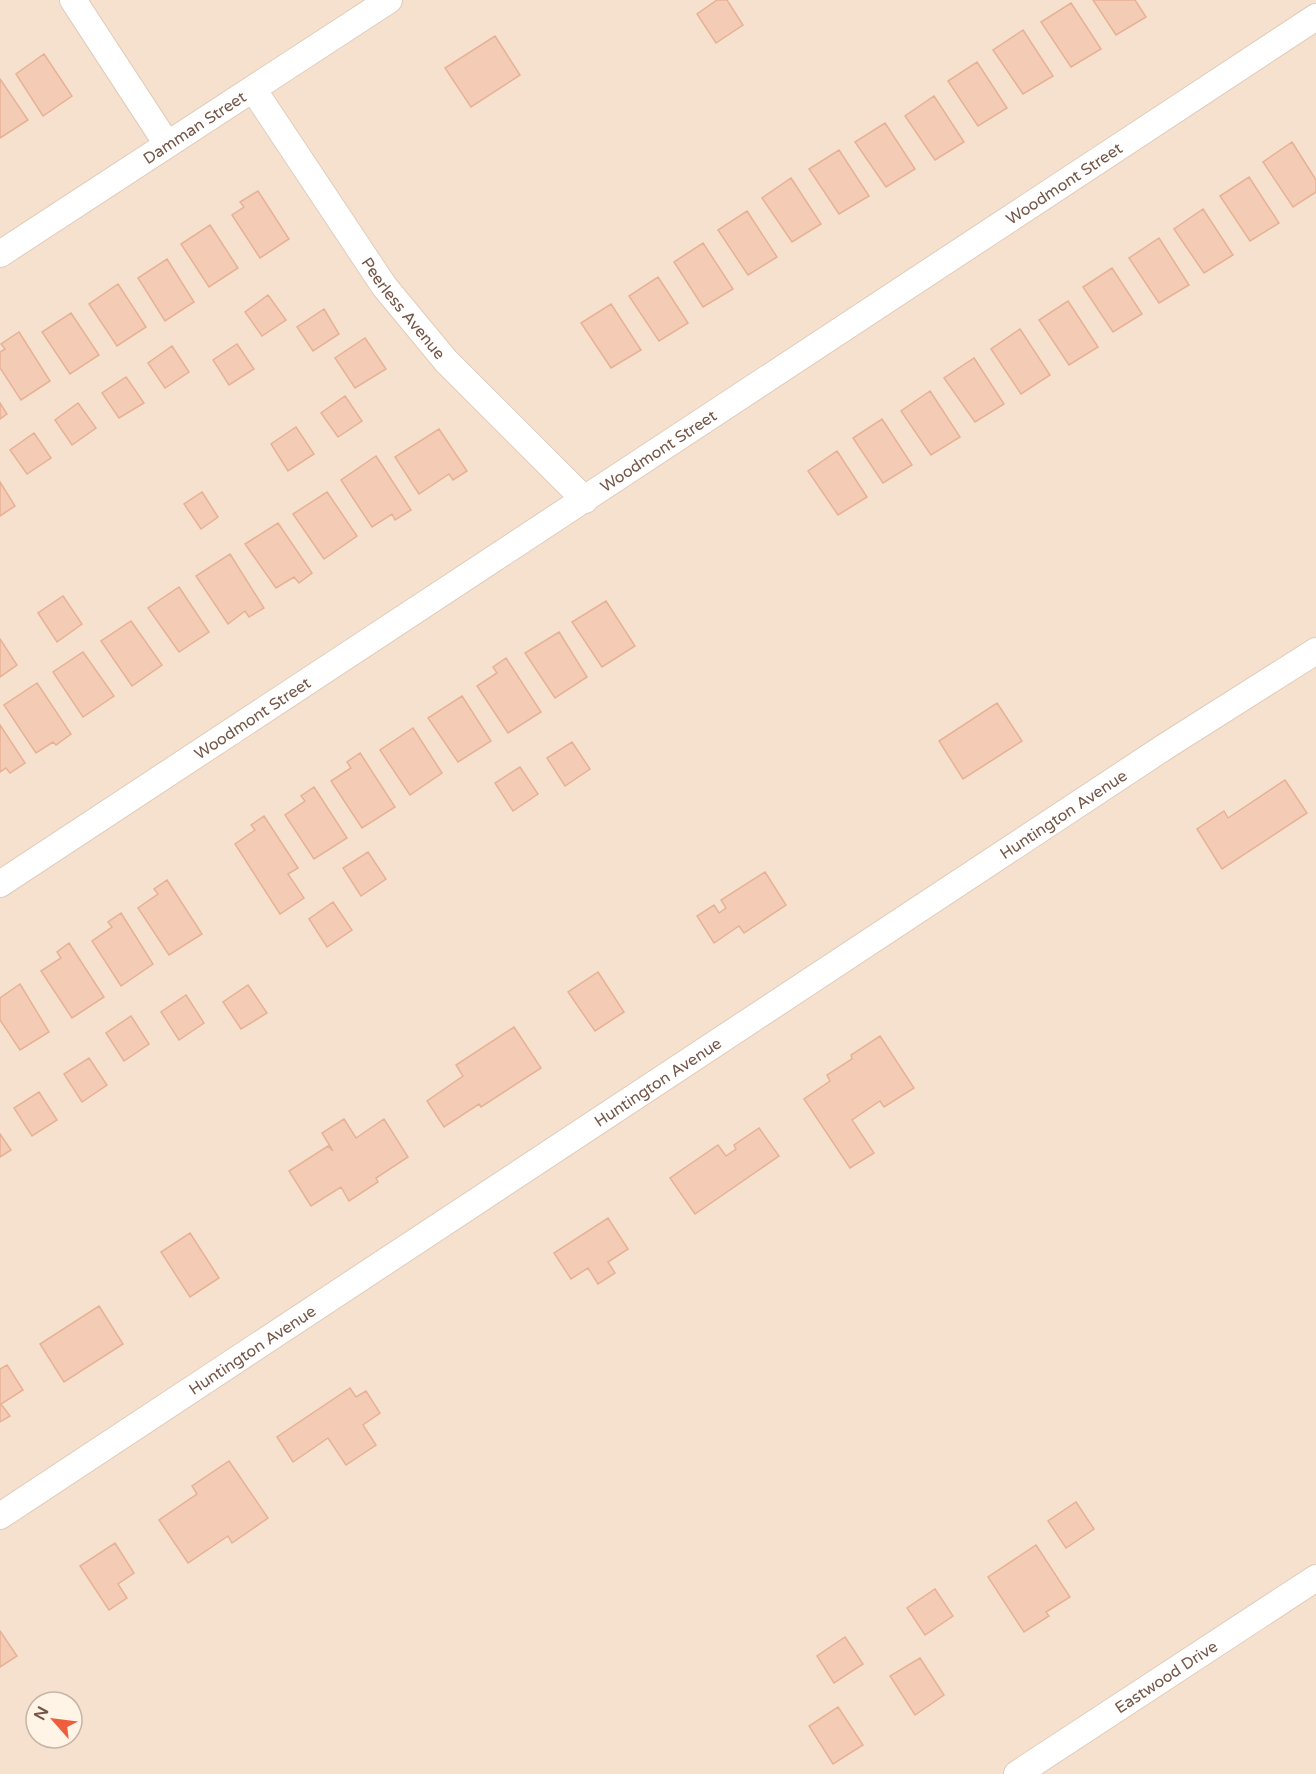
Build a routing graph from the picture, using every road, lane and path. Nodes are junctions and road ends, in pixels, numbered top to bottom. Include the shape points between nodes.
1 (73, 0) edge
2 (388, 0) edge
3 (1316, 17) edge
4 (253, 89) junction
5 (167, 144) junction
6 (0, 254) edge
7 (585, 500) junction
8 (1316, 651) edge
9 (0, 884) edge
10 (0, 1516) edge
11 (1316, 1578) edge
12 (1017, 1774) edge

1 - 5 street
2 - 4 street, Damman Street
3 - 7 street, Woodmont Street
4 - 5 street, Damman Street
4 - 7 street, Peerless Avenue via 384,286 446,361
5 - 6 street, Damman Street
7 - 9 street, Woodmont Street
8 - 10 street, Huntington Avenue via 1166,746
11 - 12 street, Eastwood Drive

